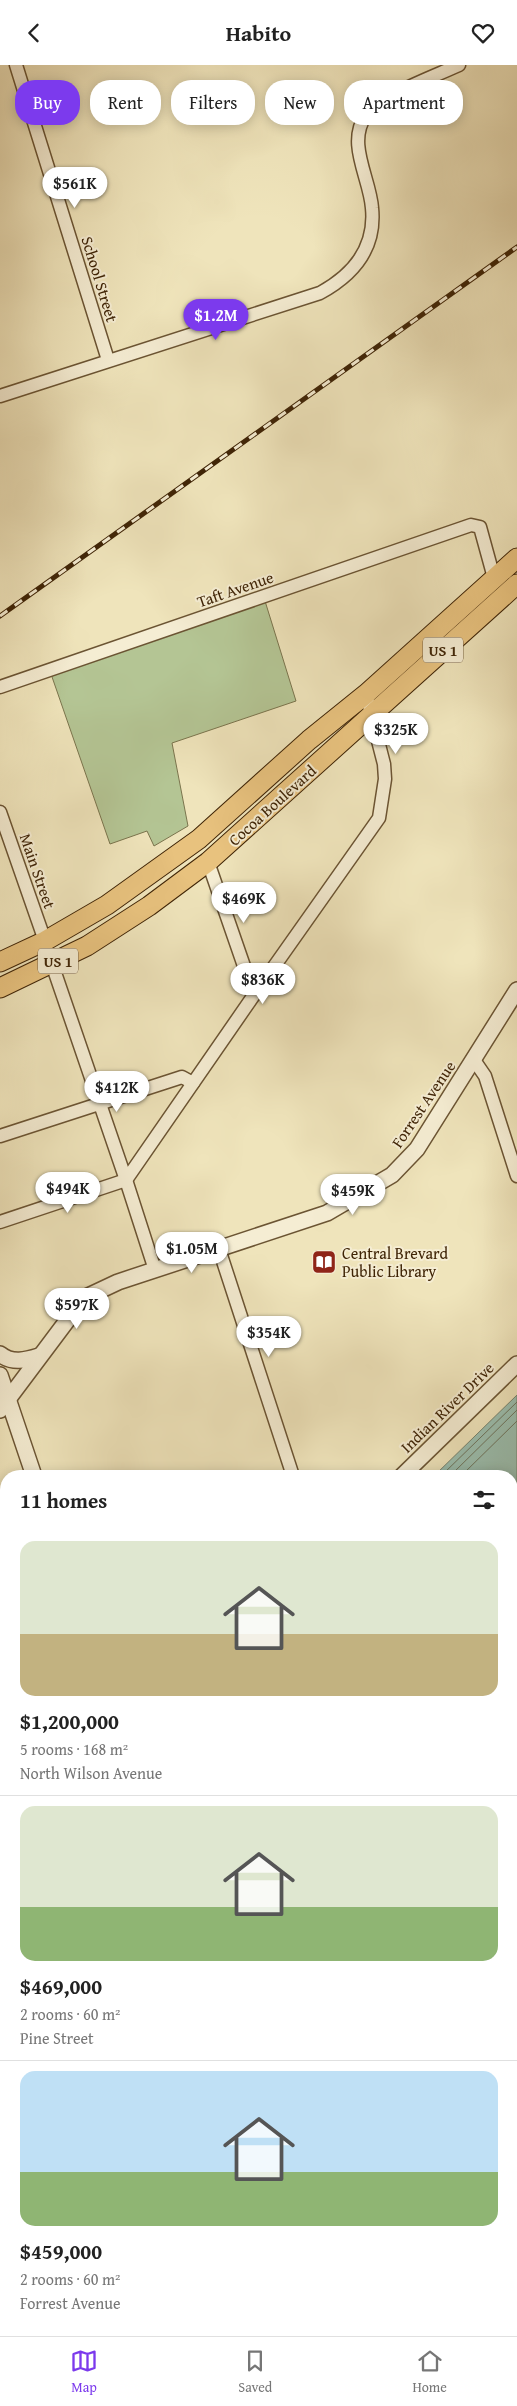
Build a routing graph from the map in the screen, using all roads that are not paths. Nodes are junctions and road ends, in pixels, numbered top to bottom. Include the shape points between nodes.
1 (16, 65) edge
2 (459, 65) edge
3 (108, 360) junction
4 (0, 397) edge
5 (517, 558) edge
6 (494, 578) junction
7 (517, 584) edge
8 (0, 687) edge
9 (366, 694) junction
10 (370, 715) junction
11 (235, 808) junction
12 (0, 812) edge
13 (199, 839) junction
14 (208, 862) junction
15 (177, 886) junction
16 (45, 941) junction
17 (0, 962) edge
18 (52, 964) junction
19 (0, 989) edge
20 (517, 991) edge
21 (254, 995) junction
22 (474, 1060) junction
23 (193, 1083) junction
24 (99, 1103) junction
25 (0, 1136) edge
26 (517, 1176) edge
27 (126, 1180) junction
28 (0, 1222) edge
29 (219, 1249) junction
30 (155, 1270) junction
31 (0, 1354) edge
32 (39, 1356) junction
33 (517, 1364) edge
34 (0, 1375) edge
35 (4, 1405) edge
36 (31, 1470) edge
37 (291, 1470) edge
38 (408, 1470) edge

1 - 3 street, School Street
2 - 3 street via 378,103 365,116 359,133 359,155 372,208 372,221 359,262 350,273 320,293
3 - 4 street
5 - 6 main road, Cocoa Boulevard / US 1
6 - 8 street, Taft Avenue via 480,527 471,525
6 - 9 main road, Cocoa Boulevard / US 1
7 - 10 main road, Cocoa Boulevard / US 1
9 - 10 street
9 - 11 main road, Cocoa Boulevard / US 1 via 309,740
10 - 14 main road, Cocoa Boulevard / US 1
10 - 21 street via 385,779 379,817
11 - 13 main road, Cocoa Boulevard / US 1
11 - 14 main road via 214,839
12 - 16 street, Main Street
13 - 15 main road via 191,864
13 - 16 main road, Cocoa Boulevard / US 1 via 107,905
14 - 15 main road, Cocoa Boulevard / US 1
14 - 21 street
15 - 18 main road, Cocoa Boulevard / US 1 via 113,929
16 - 17 main road, Cocoa Boulevard / US 1
18 - 19 main road, Cocoa Boulevard / US 1
18 - 24 street
20 - 22 street, Forrest Avenue
21 - 23 street
22 - 26 street via 485,1076
22 - 29 street, Forrest Avenue via 418,1149 392,1175 328,1213
23 - 24 street via 182,1077
23 - 27 street
24 - 25 street
24 - 27 street
27 - 28 street
27 - 30 street
29 - 30 street, Forrest Avenue
29 - 37 street
30 - 32 street, Forrest Avenue via 84,1298
31 - 32 street via 21,1361
32 - 35 street, Forrest Avenue
33 - 38 street, Indian River Drive
34 - 35 street
35 - 36 street

